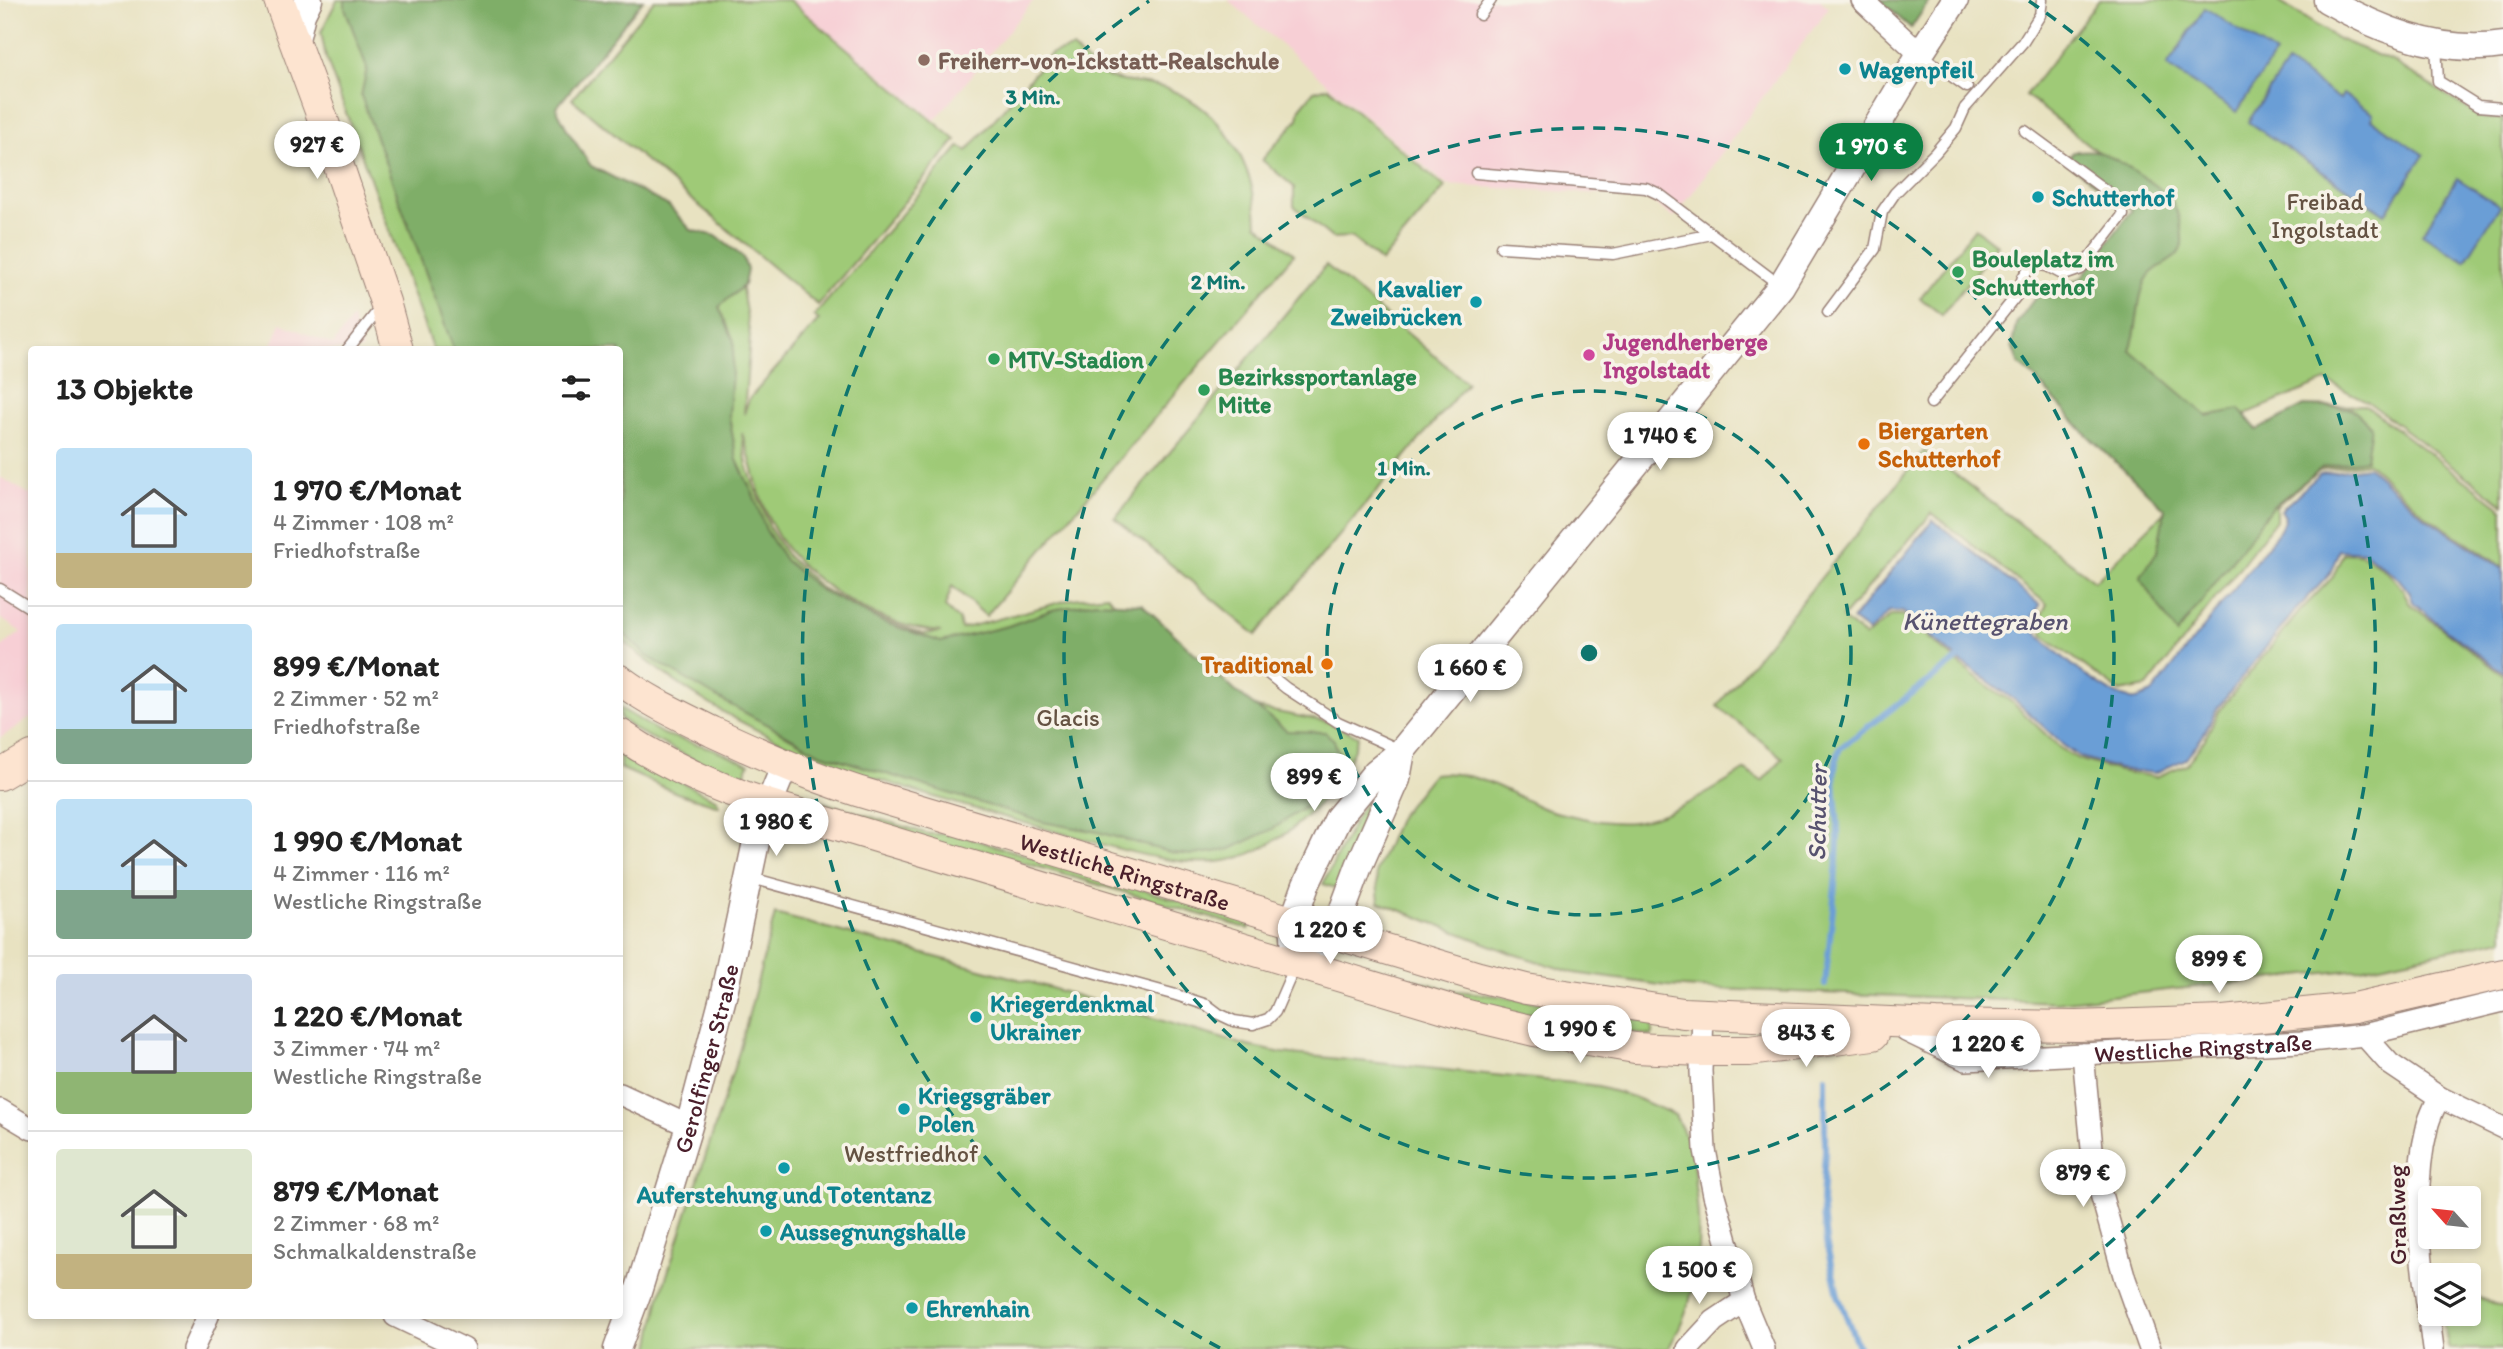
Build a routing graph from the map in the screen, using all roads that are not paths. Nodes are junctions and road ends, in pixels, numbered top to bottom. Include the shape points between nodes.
1 (279, 0) edge
2 (309, 0) edge
3 (1491, 0) edge
4 (1862, 0) edge
5 (1955, 0) edge
6 (2042, 0) edge
7 (2327, 0) edge
8 (1480, 15) dead end
9 (295, 44) junction
10 (2436, 44) junction
11 (2503, 45) edge
12 (1920, 54) junction
13 (1967, 87) dead end
14 (2503, 108) edge
15 (2025, 131) dead end
16 (1476, 173) dead end
17 (1712, 234) junction
18 (1501, 247) dead end
19 (1781, 286) junction
20 (388, 312) junction
21 (1828, 313) dead end
22 (350, 346) edge
23 (397, 346) edge
24 (403, 346) edge
25 (1931, 403) dead end
26 (0, 589) edge
27 (28, 606) edge
28 (1262, 668) dead end
29 (623, 681) edge
30 (623, 736) edge
31 (1402, 751) junction
32 (785, 765) junction
33 (767, 804) junction
34 (747, 877) junction
35 (1293, 921) junction
36 (1334, 933) junction
37 (1296, 963) junction
38 (2503, 974) edge
39 (2503, 1001) edge
40 (1703, 1014) junction
41 (1936, 1024) junction
42 (1906, 1031) junction
43 (2364, 1035) junction
44 (1701, 1051) junction
45 (2083, 1054) junction
46 (623, 1095) edge
47 (2439, 1097) junction
48 (0, 1110) edge
49 (689, 1126) junction
50 (28, 1127) edge
51 (2503, 1128) edge
52 (1744, 1301) junction
53 (207, 1319) edge
54 (401, 1319) edge
55 (193, 1349) edge
56 (464, 1349) edge
57 (617, 1349) edge
58 (1689, 1349) edge
59 (1764, 1349) edge
60 (2150, 1349) edge
61 (2432, 1349) edge

1 - 9 main road
2 - 9 street
3 - 8 lane
4 - 12 street
5 - 12 street
6 - 21 lane, bridge via 2040,15 2023,42 1965,108 1956,128 1888,202 1875,249
7 - 10 street via 2390,31
9 - 20 main road
10 - 11 street
10 - 14 lane via 2438,81 2477,106
12 - 13 lane
12 - 19 street
15 - 25 lane via 2120,201 2123,215 2081,270 2064,275 2032,264 2017,295
16 - 17 lane via 1646,188
17 - 18 lane via 1613,254
17 - 19 lane
19 - 31 street
20 - 22 lane
20 - 23 main road
20 - 24 main road
26 - 27 lane
28 - 31 lane via 1338,722
29 - 32 main road, Westliche Ringstraße via 683,717
30 - 33 main road, Westliche Ringstraße via 710,783
31 - 35 street via 1376,772 1338,818
31 - 36 street via 1397,779
32 - 33 street, Gerolfinger Straße
32 - 35 main road, Westliche Ringstraße via 857,791
33 - 34 street, Gerolfinger Straße
33 - 37 main road, Westliche Ringstraße
34 - 37 lane via 1176,995 1207,1005 1234,1021 1253,1024 1275,1012
34 - 49 street, Gerolfinger Straße via 723,997
35 - 36 main road, Westliche Ringstraße
35 - 37 street
36 - 37 street
36 - 40 main road, Westliche Ringstraße via 1526,989
37 - 44 main road, Westliche Ringstraße via 1509,1026 1635,1048
38 - 41 main road, Westliche Ringstraße via 2354,1008 2223,1021
39 - 43 street, Westliche Ringstraße
40 - 41 main road, Westliche Ringstraße
40 - 44 street
41 - 42 main road, Westliche Ringstraße
42 - 44 main road, Westliche Ringstraße via 1749,1051
42 - 45 street, Westliche Ringstraße via 1966,1059
43 - 45 street, Westliche Ringstraße
43 - 47 street via 2390,1064
44 - 52 street via 1705,1150
45 - 60 street via 2094,1168
46 - 49 street
47 - 51 street
47 - 61 street, Graßlweg via 2427,1126 2418,1178
48 - 50 street
49 - 57 street, Gerolfinger Straße
52 - 58 street via 1714,1321
52 - 59 street
53 - 55 street
54 - 56 street

